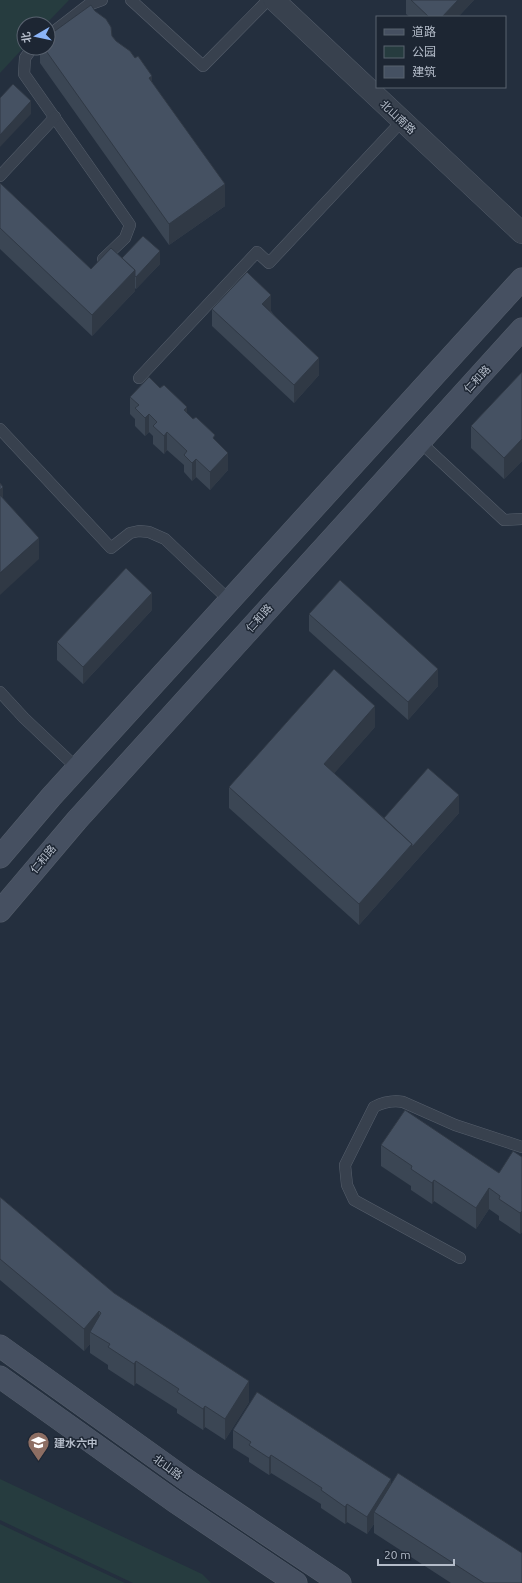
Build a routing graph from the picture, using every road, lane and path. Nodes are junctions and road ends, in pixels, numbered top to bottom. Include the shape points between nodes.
1 (102, 0) edge
2 (131, 0) edge
3 (268, 0) edge
4 (274, 0) edge
5 (56, 30) edge
6 (26, 56) edge
7 (55, 117) junction
8 (402, 121) junction
9 (0, 176) edge
10 (522, 233) edge
11 (93, 269) edge
12 (522, 279) edge
13 (522, 329) edge
14 (139, 378) dead end
15 (0, 429) edge
16 (419, 441) junction
17 (522, 520) edge
18 (229, 600) junction
19 (0, 692) edge
20 (77, 768) junction
21 (0, 857) edge
22 (0, 911) edge
23 (522, 1147) edge
24 (460, 1258) dead end
25 (0, 1346) edge
26 (0, 1377) edge
27 (296, 1583) edge
28 (340, 1583) edge

1 - 5 lane via 88,5
2 - 3 lane via 203,66
4 - 8 street, 北山南路
6 - 7 lane via 24,74
7 - 9 lane
7 - 11 lane via 130,225 125,238
8 - 10 street, 北山南路
8 - 14 lane via 268,263 257,252
12 - 18 main road
13 - 16 main road, 仁和路
15 - 18 lane via 111,548 130,533 139,531 165,539
16 - 17 lane via 504,520
16 - 22 main road, 仁和路 via 76,820
18 - 20 main road
19 - 20 lane
20 - 21 main road
23 - 24 lane via 454,1125 403,1102 386,1102 374,1107 345,1165 347,1185 354,1200
25 - 28 main road, 北山路 via 188,1481
26 - 27 main road via 174,1501

